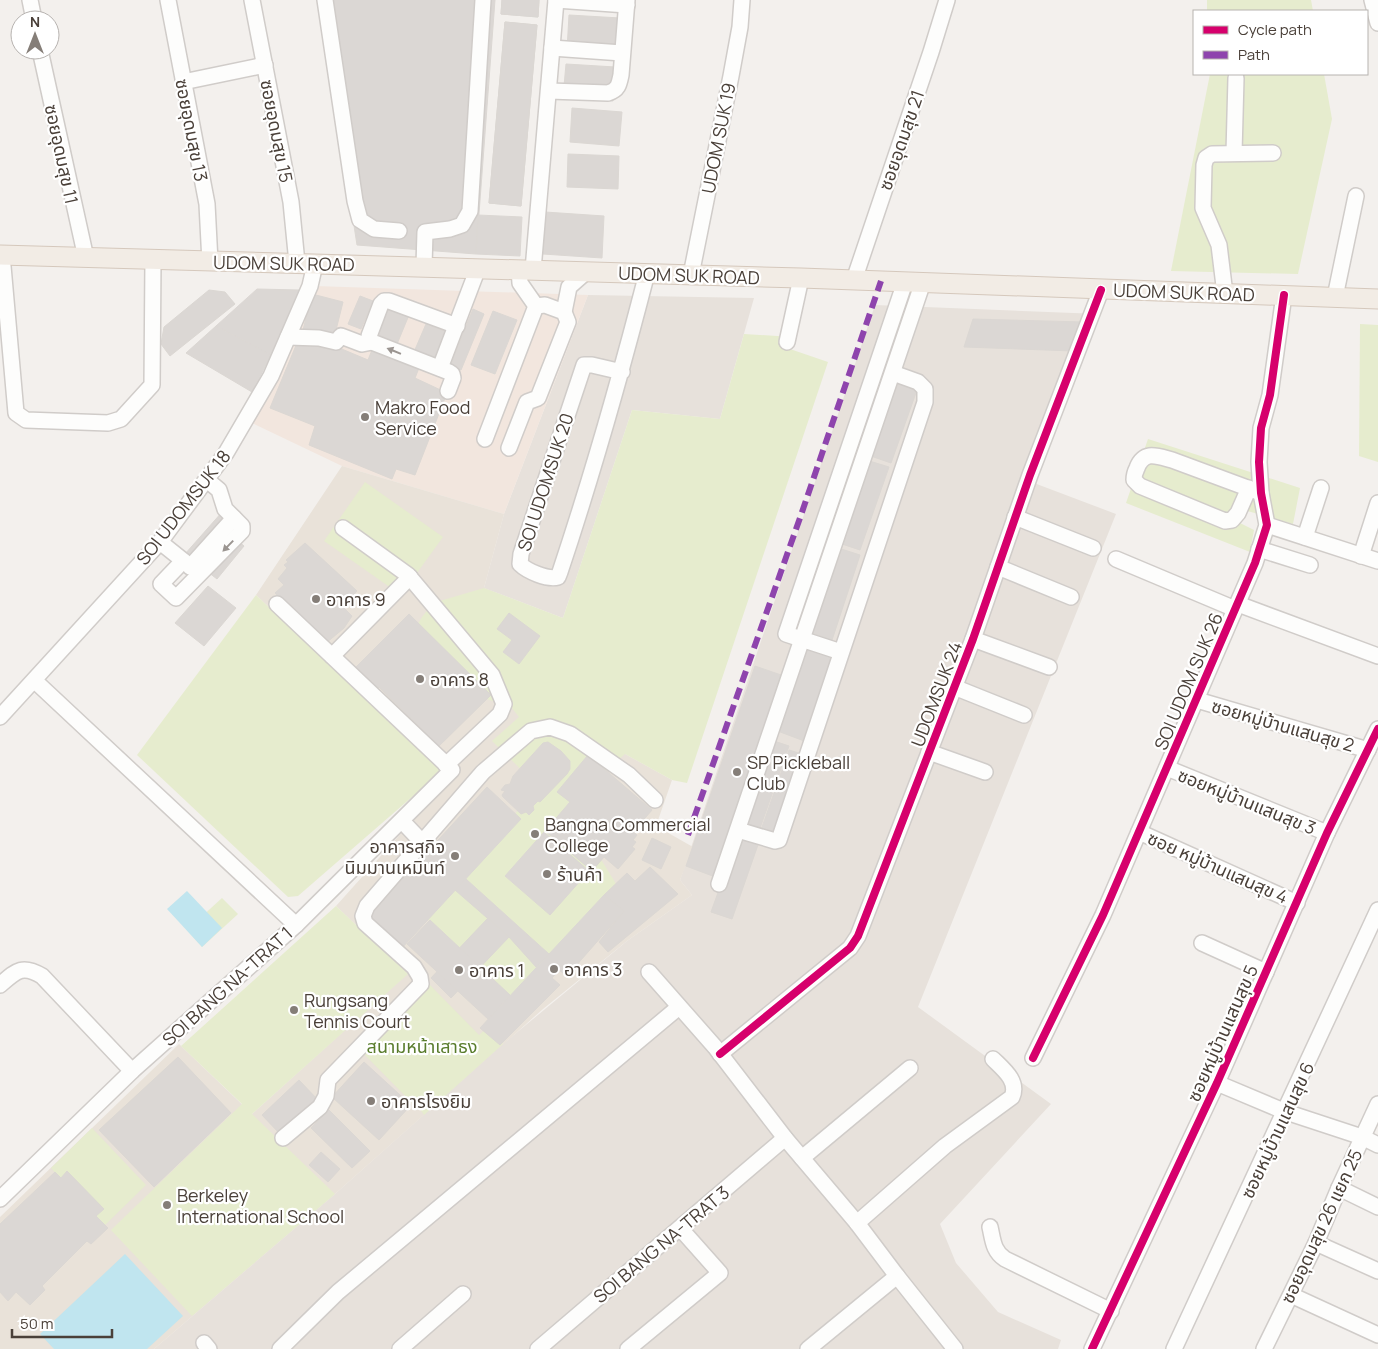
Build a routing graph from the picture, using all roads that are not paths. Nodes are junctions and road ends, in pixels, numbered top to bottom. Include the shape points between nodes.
1 (168, 0) edge
2 (252, 0) edge
3 (325, 0) edge
4 (483, 0) edge
5 (556, 0) edge
6 (742, 0) edge
7 (947, 0) edge
8 (1372, 0) edge
9 (627, 2) edge
10 (1378, 23) edge
11 (552, 48) junction
12 (622, 53) junction
13 (42, 60) edge
14 (265, 65) junction
15 (1236, 78) dead end
16 (183, 82) junction
17 (549, 91) junction
18 (1234, 153) junction
19 (1273, 153) dead end
20 (1356, 196) dead end
21 (399, 231) dead end
22 (1, 255) edge
23 (86, 258) junction
24 (153, 260) junction
25 (210, 262) junction
26 (306, 263) junction
27 (424, 266) junction
28 (478, 268) junction
29 (526, 270) junction
30 (586, 272) junction
31 (647, 273) junction
32 (691, 275) junction
33 (801, 278) junction
34 (854, 280) junction
35 (914, 282) junction
36 (1102, 290) junction
37 (1225, 294) junction
38 (1284, 295) junction
39 (1335, 297) junction
40 (1378, 299) edge
41 (536, 306) junction
42 (564, 312) junction
43 (457, 326) junction
44 (288, 337) junction
45 (372, 342) junction
46 (787, 342) dead end
47 (879, 359) junction
48 (440, 368) junction
49 (894, 369) junction
50 (622, 372) junction
51 (448, 391) dead end
52 (502, 394) junction
53 (527, 402) junction
54 (485, 439) dead end
55 (509, 448) dead end
56 (208, 480) junction
57 (1321, 488) dead end
58 (1255, 490) junction
59 (1378, 503) edge
60 (1015, 517) junction
61 (1267, 525) junction
62 (343, 528) dead end
63 (1305, 537) junction
64 (160, 542) junction
65 (1093, 548) dead end
66 (1260, 549) junction
67 (1361, 556) junction
68 (1116, 559) dead end
69 (1378, 561) edge
70 (1310, 565) dead end
71 (998, 567) junction
72 (410, 577) junction
73 (1071, 597) dead end
74 (277, 604) dead end
75 (1236, 606) junction
76 (804, 639) junction
77 (973, 639) junction
78 (841, 652) junction
79 (332, 656) junction
80 (1378, 656) edge
81 (1049, 667) dead end
82 (35, 681) junction
83 (954, 687) junction
84 (1197, 700) junction
85 (1024, 715) dead end
86 (0, 717) edge
87 (1378, 729) edge
88 (1368, 750) junction
89 (929, 752) junction
90 (449, 767) junction
91 (1167, 768) junction
92 (985, 772) dead end
93 (654, 800) dead end
94 (402, 821) junction
95 (738, 830) junction
96 (1139, 832) junction
97 (1327, 833) junction
98 (422, 842) junction
99 (719, 884) dead end
100 (1297, 903) junction
101 (1378, 910) edge
102 (296, 925) junction
103 (1202, 943) dead end
104 (649, 972) dead end
105 (1266, 972) junction
106 (0, 985) edge
107 (679, 1007) junction
108 (720, 1054) junction
109 (1033, 1058) dead end
110 (993, 1059) dead end
111 (910, 1068) dead end
112 (132, 1071) junction
113 (1217, 1083) junction
114 (1378, 1104) edge
115 (1286, 1112) junction
116 (1362, 1137) junction
117 (283, 1138) dead end
118 (785, 1138) junction
119 (1378, 1145) edge
120 (802, 1158) junction
121 (1339, 1188) junction
122 (0, 1199) edge
123 (1378, 1207) edge
124 (857, 1223) junction
125 (990, 1227) dead end
126 (680, 1228) junction
127 (1316, 1243) junction
128 (1378, 1271) edge
129 (897, 1276) junction
130 (463, 1294) dead end
131 (1290, 1295) junction
132 (1111, 1311) junction
133 (1378, 1335) edge
134 (947, 1346) edge
135 (280, 1349) edge
136 (400, 1349) edge
137 (538, 1349) edge
138 (628, 1349) edge
139 (808, 1349) edge
140 (1092, 1349) edge
141 (1174, 1349) edge
142 (1264, 1349) edge

1 - 16 street, ซอยอุดมสุข 13
2 - 14 street, ซอยอุดมสุข 15
3 - 21 street via 360,220 374,229
4 - 27 street via 470,211 462,225 425,232
5 - 9 street
5 - 11 street
6 - 32 street, UDOM SUK 19 via 731,76
7 - 34 street, ซอยอุดมสุข 21
8 - 10 street
9 - 12 street
11 - 12 street
11 - 17 street
12 - 17 street via 615,91
13 - 23 street, ซอยอุดมสุข 11
14 - 16 street
14 - 26 street, ซอยอุดมสุข 15
15 - 18 street
16 - 25 street, ซอยอุดมสุข 13 via 207,204
17 - 29 street
18 - 19 street
18 - 37 street via 1212,154 1204,165 1203,208 1219,245
20 - 39 street
22 - 23 main road, UDOM SUK ROAD
22 - 24 street via 16,413 26,420 108,423 121,419 152,385
23 - 24 main road, UDOM SUK ROAD
24 - 25 main road, UDOM SUK ROAD
25 - 26 main road, UDOM SUK ROAD
26 - 27 main road, UDOM SUK ROAD
26 - 44 street, SOI UDOMSUK 18 via 310,286
27 - 28 main road, UDOM SUK ROAD
28 - 29 main road, UDOM SUK ROAD
28 - 43 street
29 - 30 main road, UDOM SUK ROAD
29 - 41 street via 520,283
30 - 31 main road, UDOM SUK ROAD
30 - 42 street via 569,287
31 - 32 main road, UDOM SUK ROAD
31 - 50 street, SOI UDOMSUK 20
32 - 33 main road, UDOM SUK ROAD
33 - 34 main road, UDOM SUK ROAD
33 - 46 street
34 - 35 main road, UDOM SUK ROAD
35 - 36 main road, UDOM SUK ROAD
35 - 47 street
35 - 49 street
36 - 37 main road, UDOM SUK ROAD
36 - 60 street, UDOMSUK 24
37 - 38 main road, UDOM SUK ROAD
38 - 39 main road, UDOM SUK ROAD
38 - 58 street, SOI UDOM SUK 26 via 1270,395 1261,428
39 - 40 main road, UDOM SUK ROAD
41 - 42 street via 545,305
41 - 52 street
42 - 53 street via 568,322 538,398
43 - 45 street via 384,301 369,336
43 - 48 street
44 - 45 street via 336,342 341,336 362,344
44 - 56 street, SOI UDOMSUK 18 via 271,376
48 -> 45 street
47 - 49 street
47 - 76 street via 786,634
48 - 51 street via 452,374
49 - 76 street
49 - 78 street via 918,382 924,389 925,402
50 - 50 street, SOI UDOMSUK 20 via 584,365 521,554 520,564 525,568 550,578 558,577
52 - 53 street
52 - 54 street
53 - 55 street
56 - 64 street, SOI UDOMSUK 18
56 -> 64 street via 219,490 225,508 242,526 242,531 191,567
57 - 63 street
58 - 58 street via 1158,456 1140,460 1134,475 1140,486 1225,520 1232,520
58 - 61 street, SOI UDOM SUK 26
59 - 67 street
60 - 65 street
60 - 71 street, UDOMSUK 24
61 - 63 street
61 - 66 street, SOI UDOM SUK 26
62 - 72 street, SOI BANG NA-TRAT 1
63 - 67 street
64 - 82 street, SOI UDOMSUK 18
66 - 70 street
66 - 75 street, SOI UDOM SUK 26
67 - 69 street
68 - 75 street
71 - 73 street
71 - 77 street, UDOMSUK 24
72 - 79 street
72 - 90 street, SOI BANG NA-TRAT 1 via 492,675 504,704 500,714
74 - 79 street
75 - 80 street
75 - 84 street, SOI UDOM SUK 26
76 - 78 street
76 - 95 street
77 - 81 street
77 - 83 street, UDOMSUK 24
78 - 95 street via 779,840
79 - 90 street
82 - 86 street, SOI UDOMSUK 18
82 - 102 street
83 - 85 street
83 - 89 street, UDOMSUK 24
84 - 88 street, ซอยหมู่บ้านแสนสุข 2
84 - 91 street, SOI UDOM SUK 26
87 - 88 street, ซอยหมู่บ้านแสนสุข 5
88 - 97 street, ซอยหมู่บ้านแสนสุข 5
89 - 92 street
89 - 108 street, UDOMSUK 24 via 862,928 850,948
90 - 94 street, SOI BANG NA-TRAT 1
91 - 96 street, SOI UDOM SUK 26
91 - 97 street, ซอยหมู่บ้านแสนสุข 3
93 - 98 street via 629,775 585,744 550,727 531,731 483,772
94 - 98 street
94 - 102 street, SOI BANG NA-TRAT 1
95 - 99 street
96 - 100 street, ซอย หมู่บ้านแสนสุข 4
96 - 109 street, SOI UDOM SUK 26 via 1103,915
97 - 100 street, ซอยหมู่บ้านแสนสุข 5
98 - 117 street via 367,906 363,916 365,923 414,967 421,984 328,1080 326,1096 320,1107
100 - 105 street, ซอยหมู่บ้านแสนสุข 5
101 - 115 street, ซอยหมู่บ้านแสนสุข 6
102 - 112 street, SOI BANG NA-TRAT 1
103 - 105 street
104 - 107 street
105 - 113 street, ซอยหมู่บ้านแสนสุข 5
106 - 112 street via 22,969 42,976
107 - 108 street
107 - 135 street via 338,1292
108 - 118 street
110 - 124 street via 1012,1081 1012,1097 945,1146
111 - 120 street
112 - 122 street, SOI BANG NA-TRAT 1
113 - 115 street
113 - 132 street, ซอยหมู่บ้านแสนสุข 5
114 - 116 street, ซอยอุดมสุข 26 แยก 25
115 - 116 street
115 - 141 street, ซอยหมู่บ้านแสนสุข 6
116 - 119 street
116 - 121 street, ซอยอุดมสุข 26 แยก 25
118 - 120 street
118 - 126 street, SOI BANG NA-TRAT 3
120 - 124 street
121 - 123 street
121 - 127 street, ซอยอุดมสุข 26 แยก 25
124 - 129 street
125 - 132 street via 998,1255
126 - 137 street, SOI BANG NA-TRAT 3
126 - 138 street via 720,1273
127 - 128 street
127 - 131 street, ซอยอุดมสุข 26 แยก 25
129 - 134 street
129 - 139 street
130 - 136 street
131 - 133 street
131 - 142 street, ซอยอุดมสุข 26 แยก 25
132 - 140 street, ซอยหมู่บ้านแสนสุข 5

